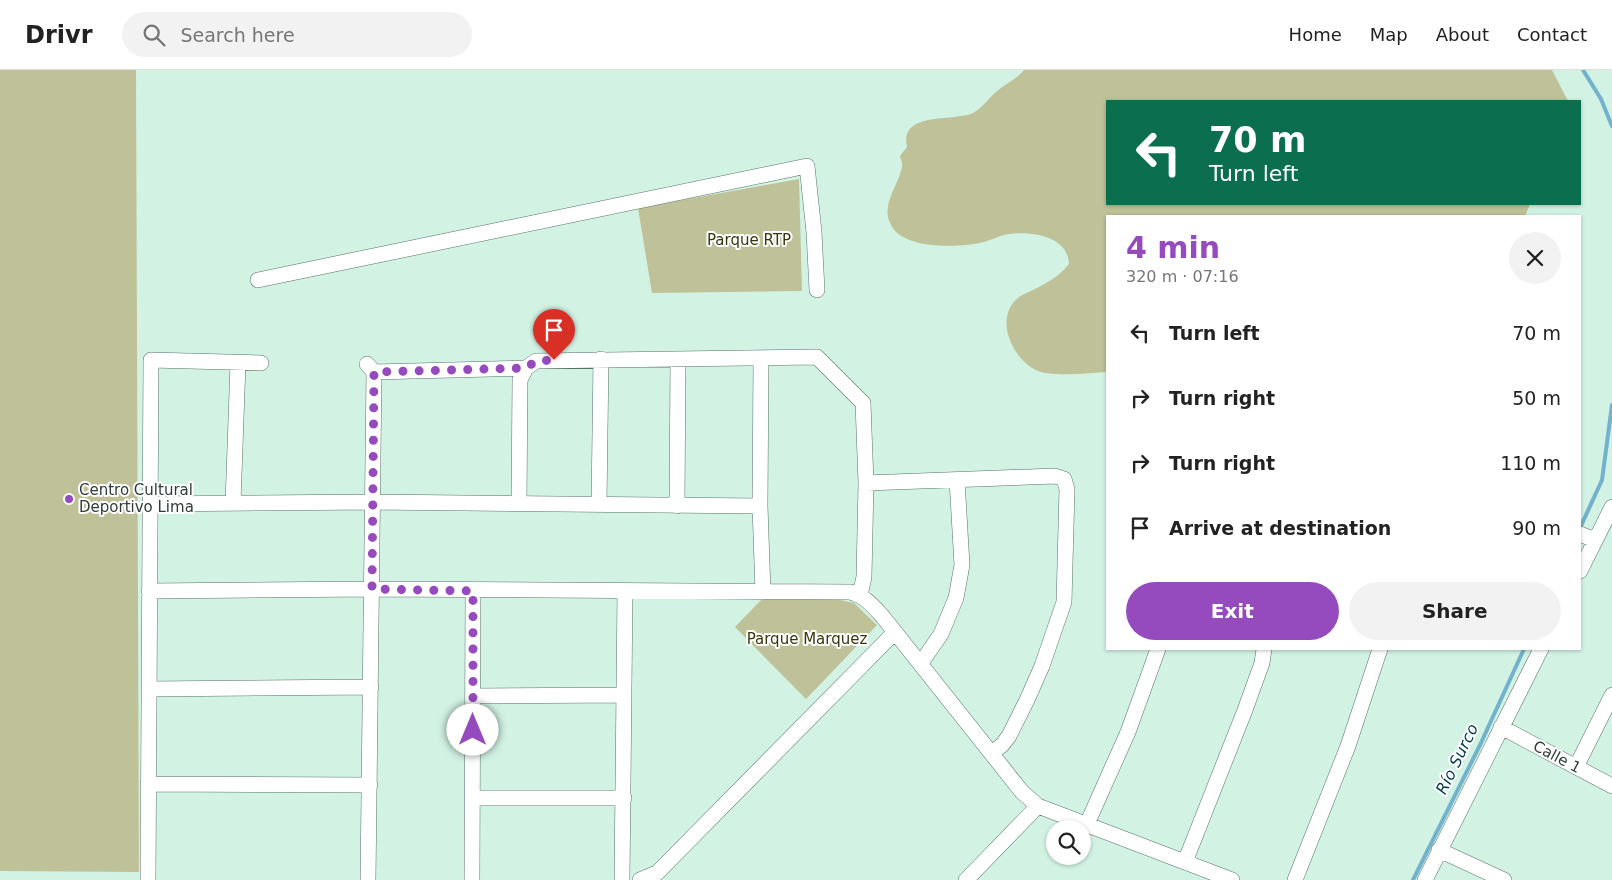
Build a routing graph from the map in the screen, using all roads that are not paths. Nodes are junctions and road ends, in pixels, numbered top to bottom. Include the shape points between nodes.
1 (258, 280) dead end
2 (817, 290) dead end
3 (601, 359) junction
4 (678, 359) junction
5 (761, 359) junction
6 (238, 362) junction
7 (261, 363) dead end
8 (526, 368) junction
9 (956, 480) junction
10 (866, 483) junction
11 (373, 502) junction
12 (233, 503) junction
13 (519, 503) junction
14 (150, 504) junction
15 (599, 504) junction
16 (677, 506) junction
17 (760, 506) junction
18 (1612, 508) edge
19 (1587, 537) edge
20 (1581, 566) edge
21 (372, 589) junction
22 (149, 590) junction
23 (473, 591) junction
24 (625, 592) junction
25 (763, 592) junction
26 (860, 595) junction
27 (894, 632) junction
28 (1158, 650) edge
29 (1264, 650) edge
30 (1380, 650) edge
31 (1540, 650) edge
32 (920, 663) junction
33 (371, 688) junction
34 (149, 689) junction
35 (1612, 695) edge
36 (473, 696) junction
37 (624, 696) junction
38 (1501, 727) junction
39 (992, 752) junction
40 (1576, 767) junction
41 (148, 784) junction
42 (370, 785) junction
43 (1612, 786) edge
44 (473, 798) junction
45 (624, 798) junction
46 (1038, 806) junction
47 (1076, 820) edge
48 (1089, 820) edge
49 (1091, 826) edge
50 (1439, 850) junction
51 (1185, 862) junction
52 (148, 880) edge
53 (368, 880) edge
54 (472, 880) edge
55 (622, 880) edge
56 (640, 880) edge
57 (966, 880) edge
58 (1232, 880) edge
59 (1295, 880) edge
60 (1425, 880) edge
61 (1504, 880) edge

1 - 2 street via 807,166
3 - 4 street
3 - 8 street via 536,361
3 - 15 street
4 - 5 street
4 - 16 street
5 - 10 street via 817,357 863,403
5 - 17 street
6 - 7 street
6 - 12 street
6 - 14 street via 151,360
8 - 11 street via 371,368
8 - 13 street via 520,380
9 - 10 street
9 - 32 street via 962,565 956,598 941,634
9 - 39 street via 1054,476 1064,479 1067,489 1064,602 1027,700 1009,736
10 - 26 street via 864,577
11 - 12 street
11 - 13 street
11 - 21 street
12 - 14 street
13 - 15 street
14 - 22 street
15 - 16 street
16 - 17 street
17 - 25 street
18 - 19 street
19 - 20 street
21 - 22 street
21 - 23 street
21 - 33 street
22 - 34 street
23 - 24 street
23 - 36 street
24 - 25 street
24 - 37 street
25 - 26 street via 850,592
26 - 27 street via 869,601
27 - 32 street
27 - 56 street via 657,873
28 - 48 street via 1128,732
29 - 51 street via 1245,710
30 - 59 street via 1348,746
31 - 38 street
32 - 39 street
33 - 34 street
33 - 42 street
34 - 41 street
35 - 40 street
36 - 37 street
36 - 44 street
37 - 45 street
38 - 40 street, Calle 1
38 - 50 street
39 - 46 street via 1022,792
40 - 43 street, Calle 1
41 - 42 street
41 - 52 street
42 - 53 street
44 - 45 street
44 - 54 street
45 - 55 street
46 - 47 street
46 - 57 street
49 - 51 street
50 - 60 street
50 - 61 street
51 - 58 street

